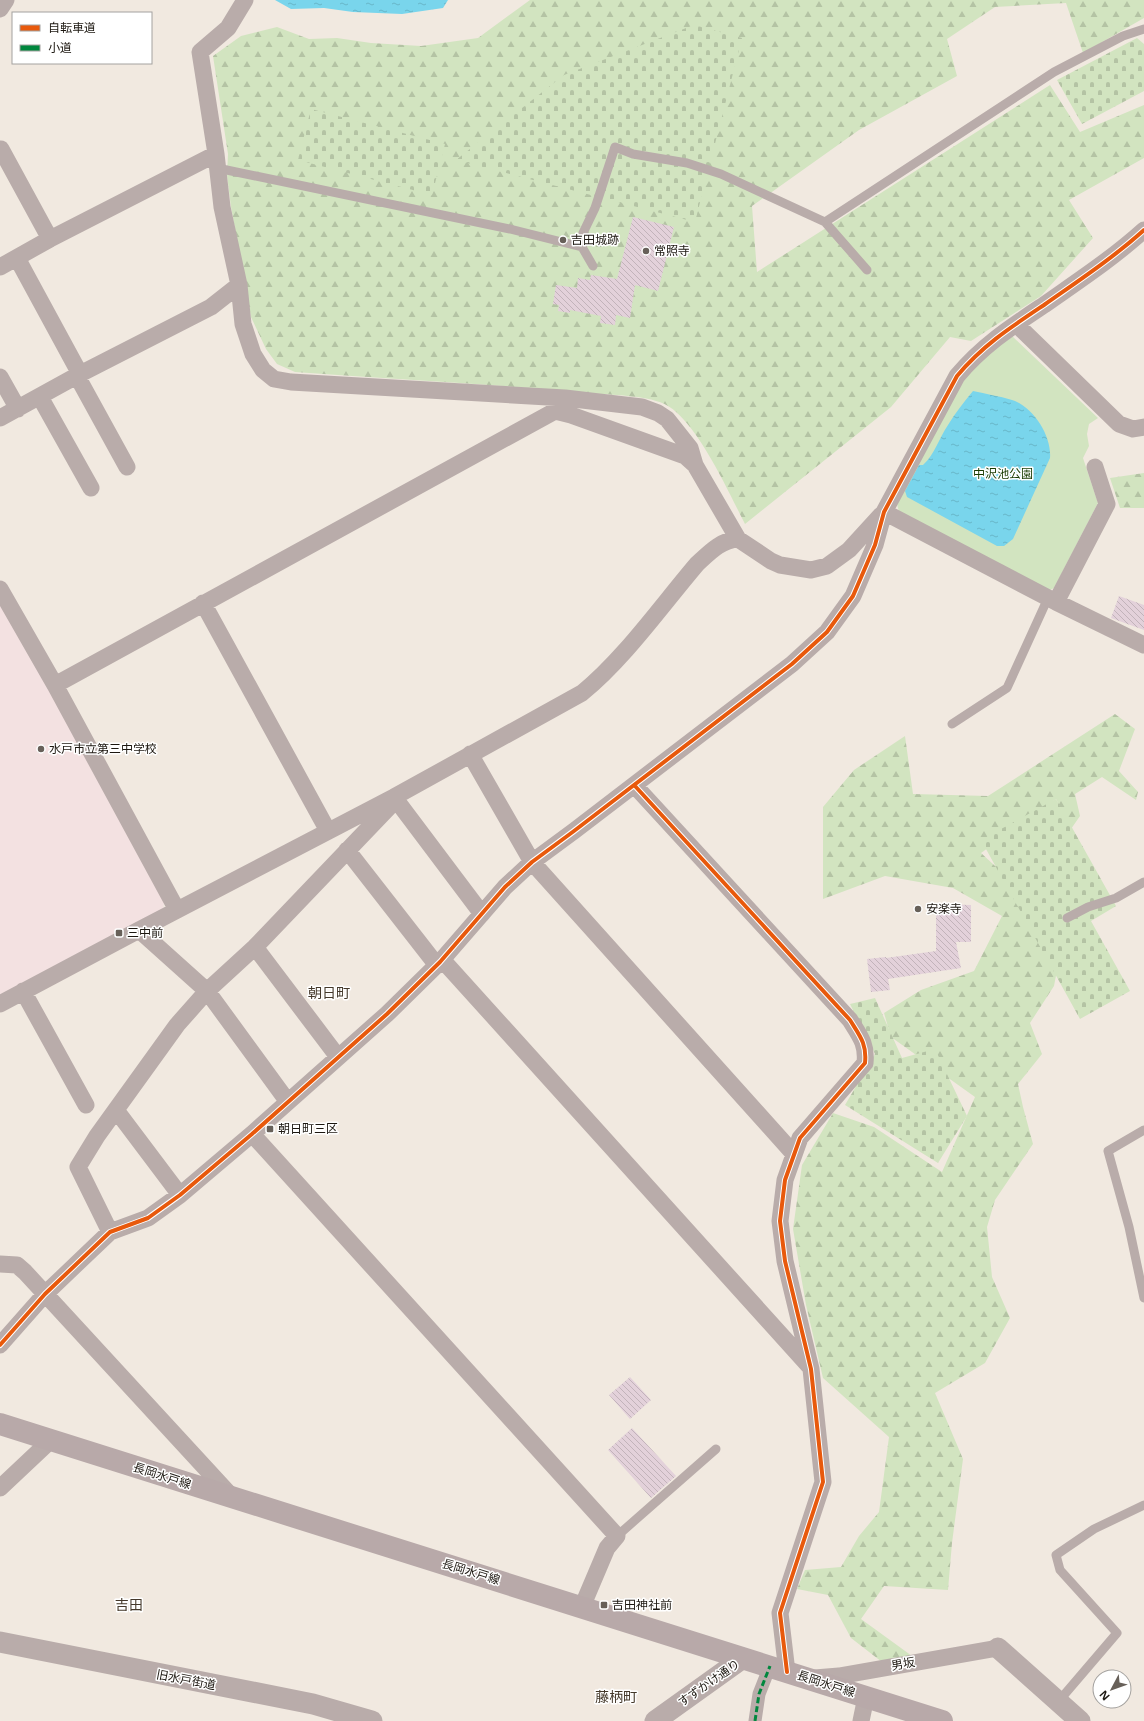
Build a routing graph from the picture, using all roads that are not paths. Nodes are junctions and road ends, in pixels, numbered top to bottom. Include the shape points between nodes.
1 (6, 0) edge
2 (245, 0) edge
3 (0, 9) edge
4 (1144, 29) edge
5 (1, 149) dead end
6 (217, 161) junction
7 (825, 222) junction
8 (1144, 230) edge
9 (50, 239) junction
10 (582, 247) junction
11 (17, 258) junction
12 (593, 266) dead end
13 (0, 267) edge
14 (867, 270) dead end
15 (239, 285) junction
16 (1016, 324) junction
17 (78, 375) junction
18 (0, 377) edge
19 (40, 397) junction
20 (18, 409) junction
21 (0, 418) edge
22 (1144, 427) edge
23 (695, 465) junction
24 (127, 467) dead end
25 (1095, 467) dead end
26 (91, 488) dead end
27 (884, 512) junction
28 (738, 539) junction
29 (0, 589) edge
30 (1052, 600) junction
31 (203, 603) junction
32 (1144, 645) edge
33 (55, 685) junction
34 (952, 724) dead end
35 (470, 754) junction
36 (635, 786) junction
37 (394, 797) junction
38 (328, 831) junction
39 (347, 850) junction
40 (532, 862) junction
41 (1144, 882) edge
42 (177, 910) junction
43 (482, 914) junction
44 (1066, 918) dead end
45 (139, 930) junction
46 (254, 947) junction
47 (440, 962) junction
48 (23, 991) junction
49 (207, 991) junction
50 (0, 1004) edge
51 (338, 1056) junction
52 (288, 1102) junction
53 (86, 1105) dead end
54 (116, 1110) junction
55 (1144, 1130) edge
56 (252, 1134) junction
57 (794, 1154) junction
58 (180, 1195) junction
59 (110, 1232) junction
60 (0, 1264) edge
61 (45, 1294) junction
62 (1144, 1298) edge
63 (0, 1345) edge
64 (811, 1369) junction
65 (0, 1424) edge
66 (50, 1440) junction
67 (716, 1449) dead end
68 (0, 1488) edge
69 (233, 1498) junction
70 (1144, 1505) edge
71 (617, 1536) junction
72 (582, 1607) junction
73 (0, 1642) edge
74 (998, 1648) joint
75 (744, 1658) junction
76 (778, 1669) junction
77 (809, 1678) junction
78 (866, 1697) junction
79 (1058, 1702) junction
80 (372, 1721) edge
81 (655, 1721) edge
82 (755, 1721) edge
83 (861, 1721) edge
84 (942, 1721) edge
85 (1080, 1721) edge

1 - 3 street
2 - 6 street via 228,28 200,52
4 - 7 lane via 1123,36 1054,72
5 - 9 street
6 - 9 street
6 - 10 lane
6 - 15 street via 222,207
7 - 10 lane via 722,174 687,163 632,154 615,147 595,208 583,233
7 - 14 lane
8 - 16 street via 1104,263
9 - 11 street
10 - 12 lane
11 - 13 street
11 - 17 street
15 - 17 street via 211,308
15 - 23 street via 244,324 252,354 274,379 565,398 642,407 667,419 690,448
16 - 22 street via 1119,424 1133,428
16 - 27 street via 1000,334 957,376
17 - 19 street
17 - 24 street
18 - 20 street
19 - 20 street
19 - 26 street
20 - 21 street
23 - 28 street
23 - 31 street via 685,456 555,410
25 - 30 street via 1107,504
27 - 28 street via 848,550 831,564 819,569 780,565
27 - 30 street
27 - 36 street via 875,545 854,596 827,632 792,664
28 - 35 street via 722,543 697,564 592,685 582,693
29 - 33 street
30 - 32 street
30 - 34 lane via 1007,688
31 - 33 street
31 - 38 street
33 - 42 street
35 - 37 street
35 - 40 street
36 - 40 street
36 - 57 street via 850,1020 862,1039 866,1051 864,1063 800,1138
37 - 38 street
37 - 39 street via 390,807
37 - 43 street
38 - 42 street
39 - 46 street
39 - 47 street via 432,959
40 - 43 street via 505,887
40 - 57 street
41 - 44 lane via 1116,898 1088,907
42 - 45 street
43 - 47 street
45 - 48 street
45 - 49 street
46 - 49 street
46 - 51 street
47 - 51 street via 387,1014
47 - 64 street via 447,965
48 - 50 street
48 - 53 street
49 - 52 street
49 - 54 street via 177,1025
51 - 52 street
52 - 56 street
54 - 58 street
54 - 59 street via 78,1167
55 - 62 lane via 1108,1151 1129,1227
56 - 58 street
56 - 71 street
57 - 64 street via 785,1180 780,1222 785,1261
58 - 59 street via 148,1218
59 - 61 street
60 - 61 street via 17,1265
61 - 63 street
61 - 69 street
64 - 76 street via 823,1482 780,1613
65 - 66 main road, 長岡水戸線
66 - 68 street
66 - 69 main road, 長岡水戸線
67 - 71 lane
69 - 72 main road, 長岡水戸線
70 - 79 lane via 1094,1529 1056,1555 1060,1570 1117,1633
71 - 72 street via 607,1548
72 - 75 main road, 長岡水戸線
73 - 80 street, 旧水戸街道 via 312,1704
74 - 77 street, 男坂 via 839,1676
74 - 79 street
75 - 76 main road, 長岡水戸線
75 - 81 street, すずかけ通り
76 - 77 main road, 長岡水戸線
76 - 82 street via 759,1694
77 - 78 main road, 長岡水戸線
78 - 83 street
78 - 84 main road, 長岡水戸線
79 - 85 street

